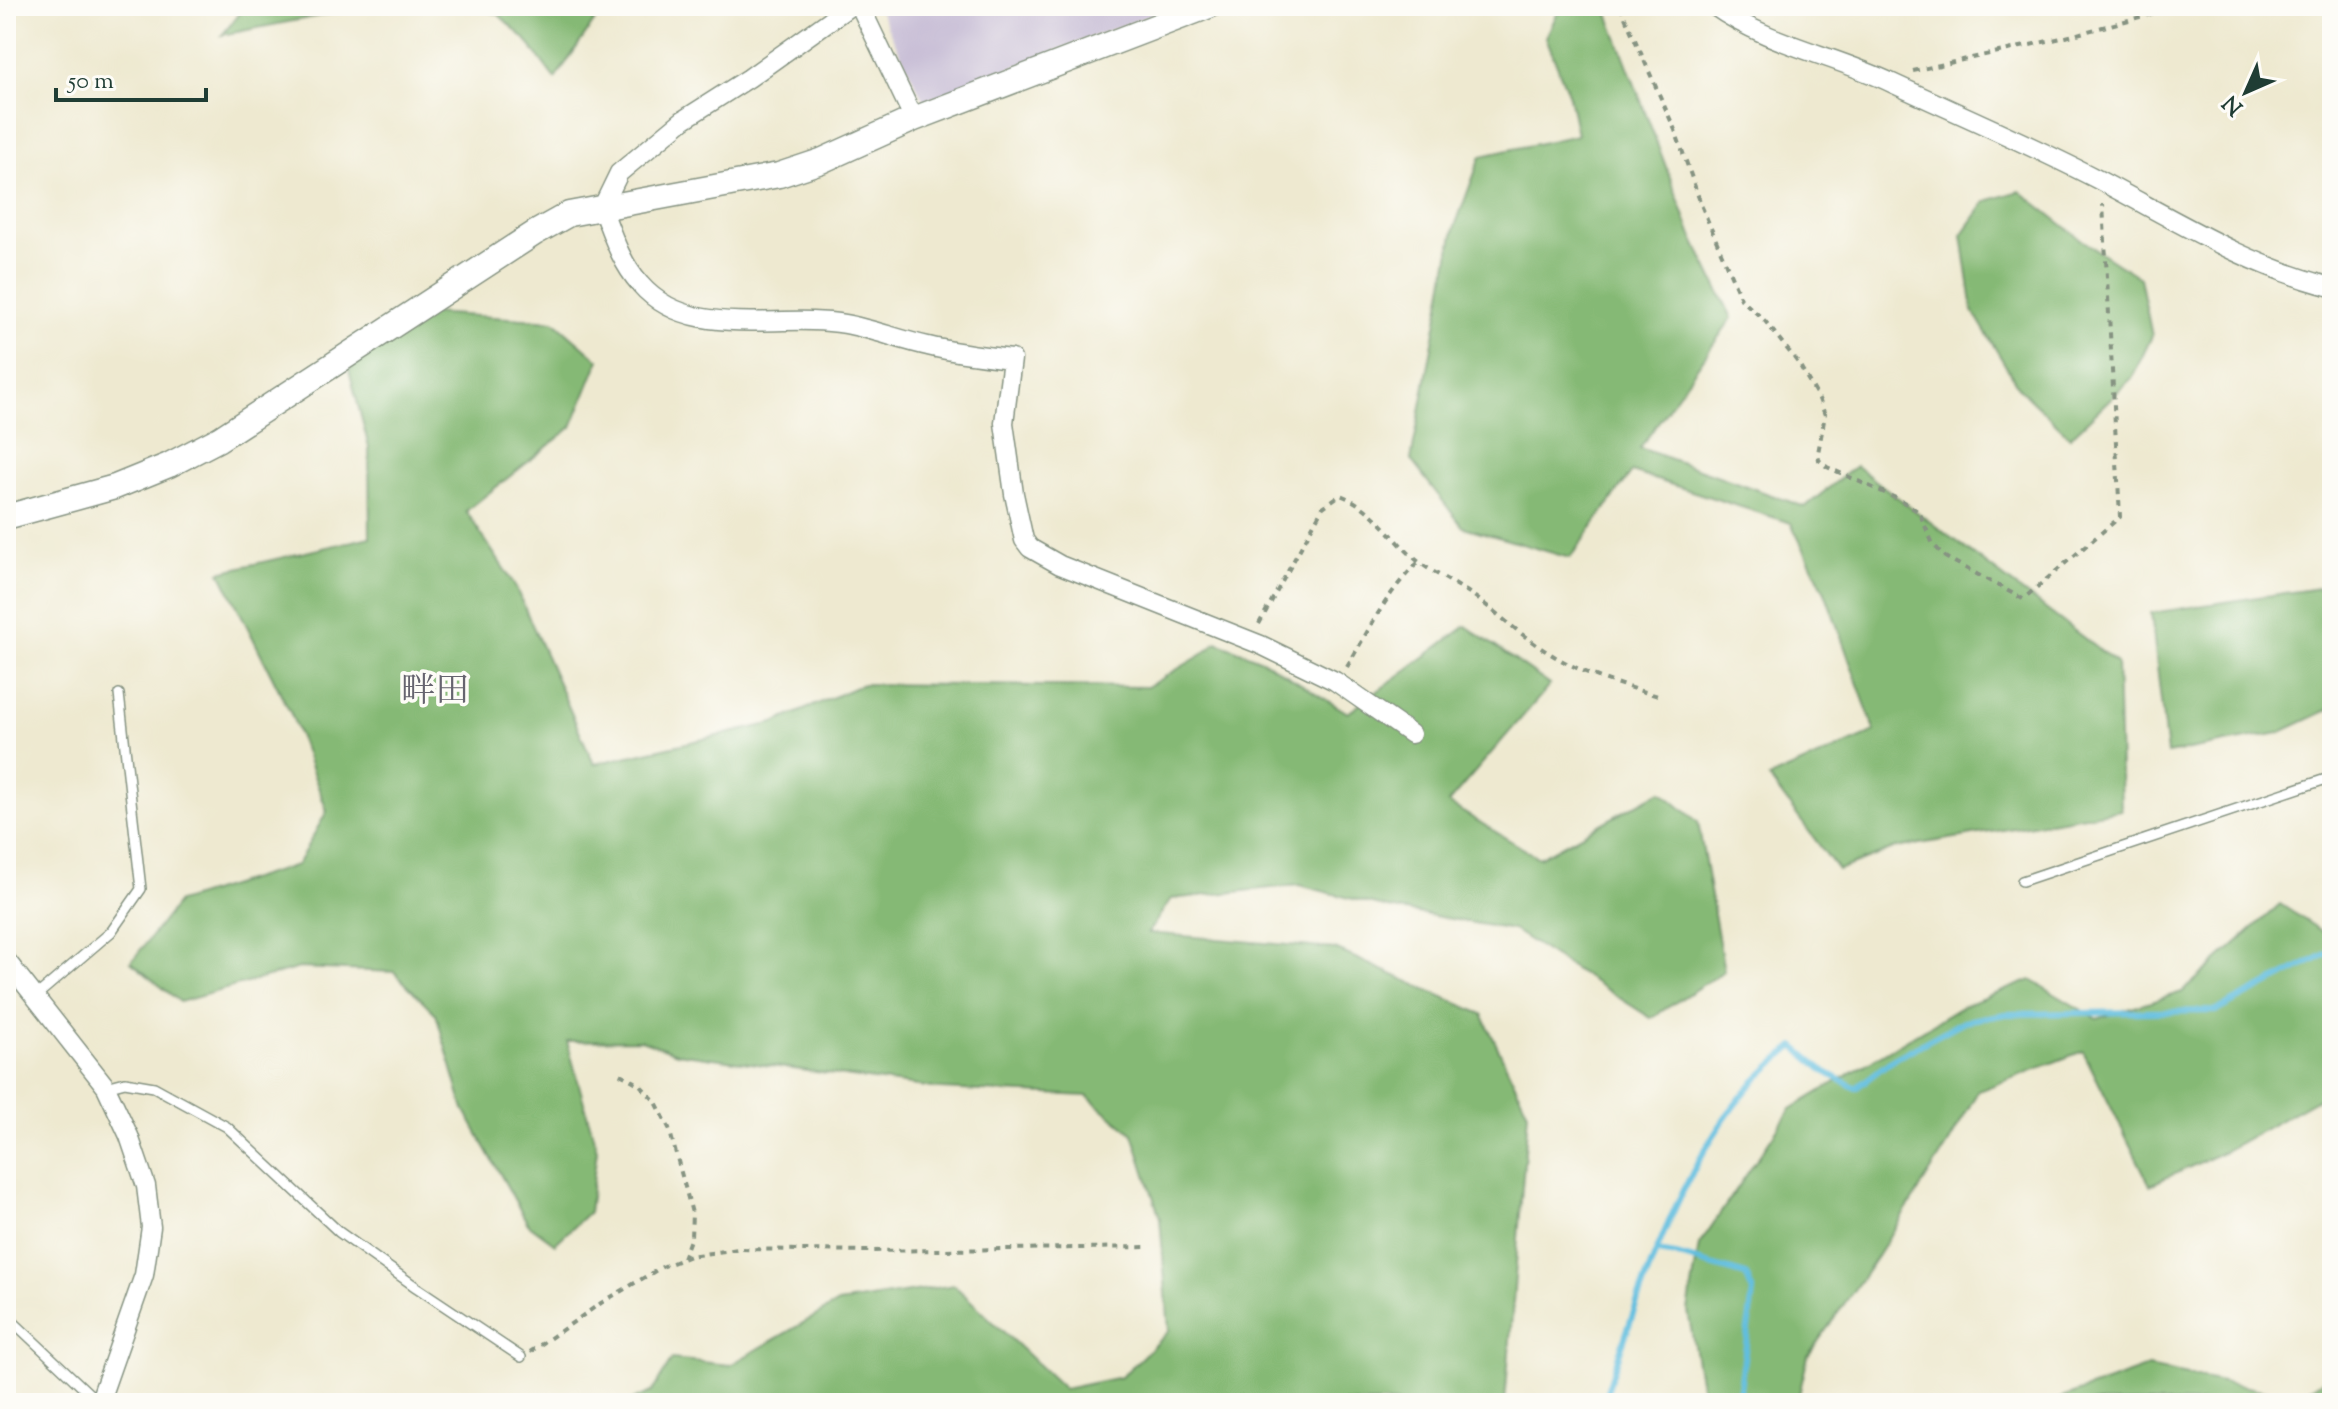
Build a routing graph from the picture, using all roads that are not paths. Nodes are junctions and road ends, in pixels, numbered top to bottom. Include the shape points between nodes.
1 (850, 6) edge
2 (860, 6) edge
3 (1209, 6) edge
4 (1714, 6) edge
5 (914, 119) junction
6 (602, 208) junction
7 (2332, 287) edge
8 (6, 517) edge
9 (119, 694) dead end
10 (1411, 734) dead end
11 (2332, 777) edge
12 (2022, 881) dead end
13 (6, 960) edge
14 (36, 996) junction
15 (106, 1087) junction
16 (6, 1315) edge
17 (521, 1357) road end
18 (99, 1403) edge

1 - 6 street via 683,120 619,173
2 - 5 street
3 - 5 street
4 - 7 street via 1757,32 1861,68 2101,182 2218,245 2296,278
5 - 6 street via 779,175
6 - 8 street via 569,214 535,233 219,439 169,465 115,487
6 - 10 street via 640,285 689,315 727,321 843,323 958,353 1012,359 1004,423 1014,494 1030,548 1338,683
9 - 14 lane via 141,889 111,932
11 - 12 lane
13 - 14 street
14 - 15 street
15 - 17 lane via 125,1082 154,1087 227,1127 339,1232
15 - 18 street via 146,1186 151,1227 144,1275
16 - 18 lane

